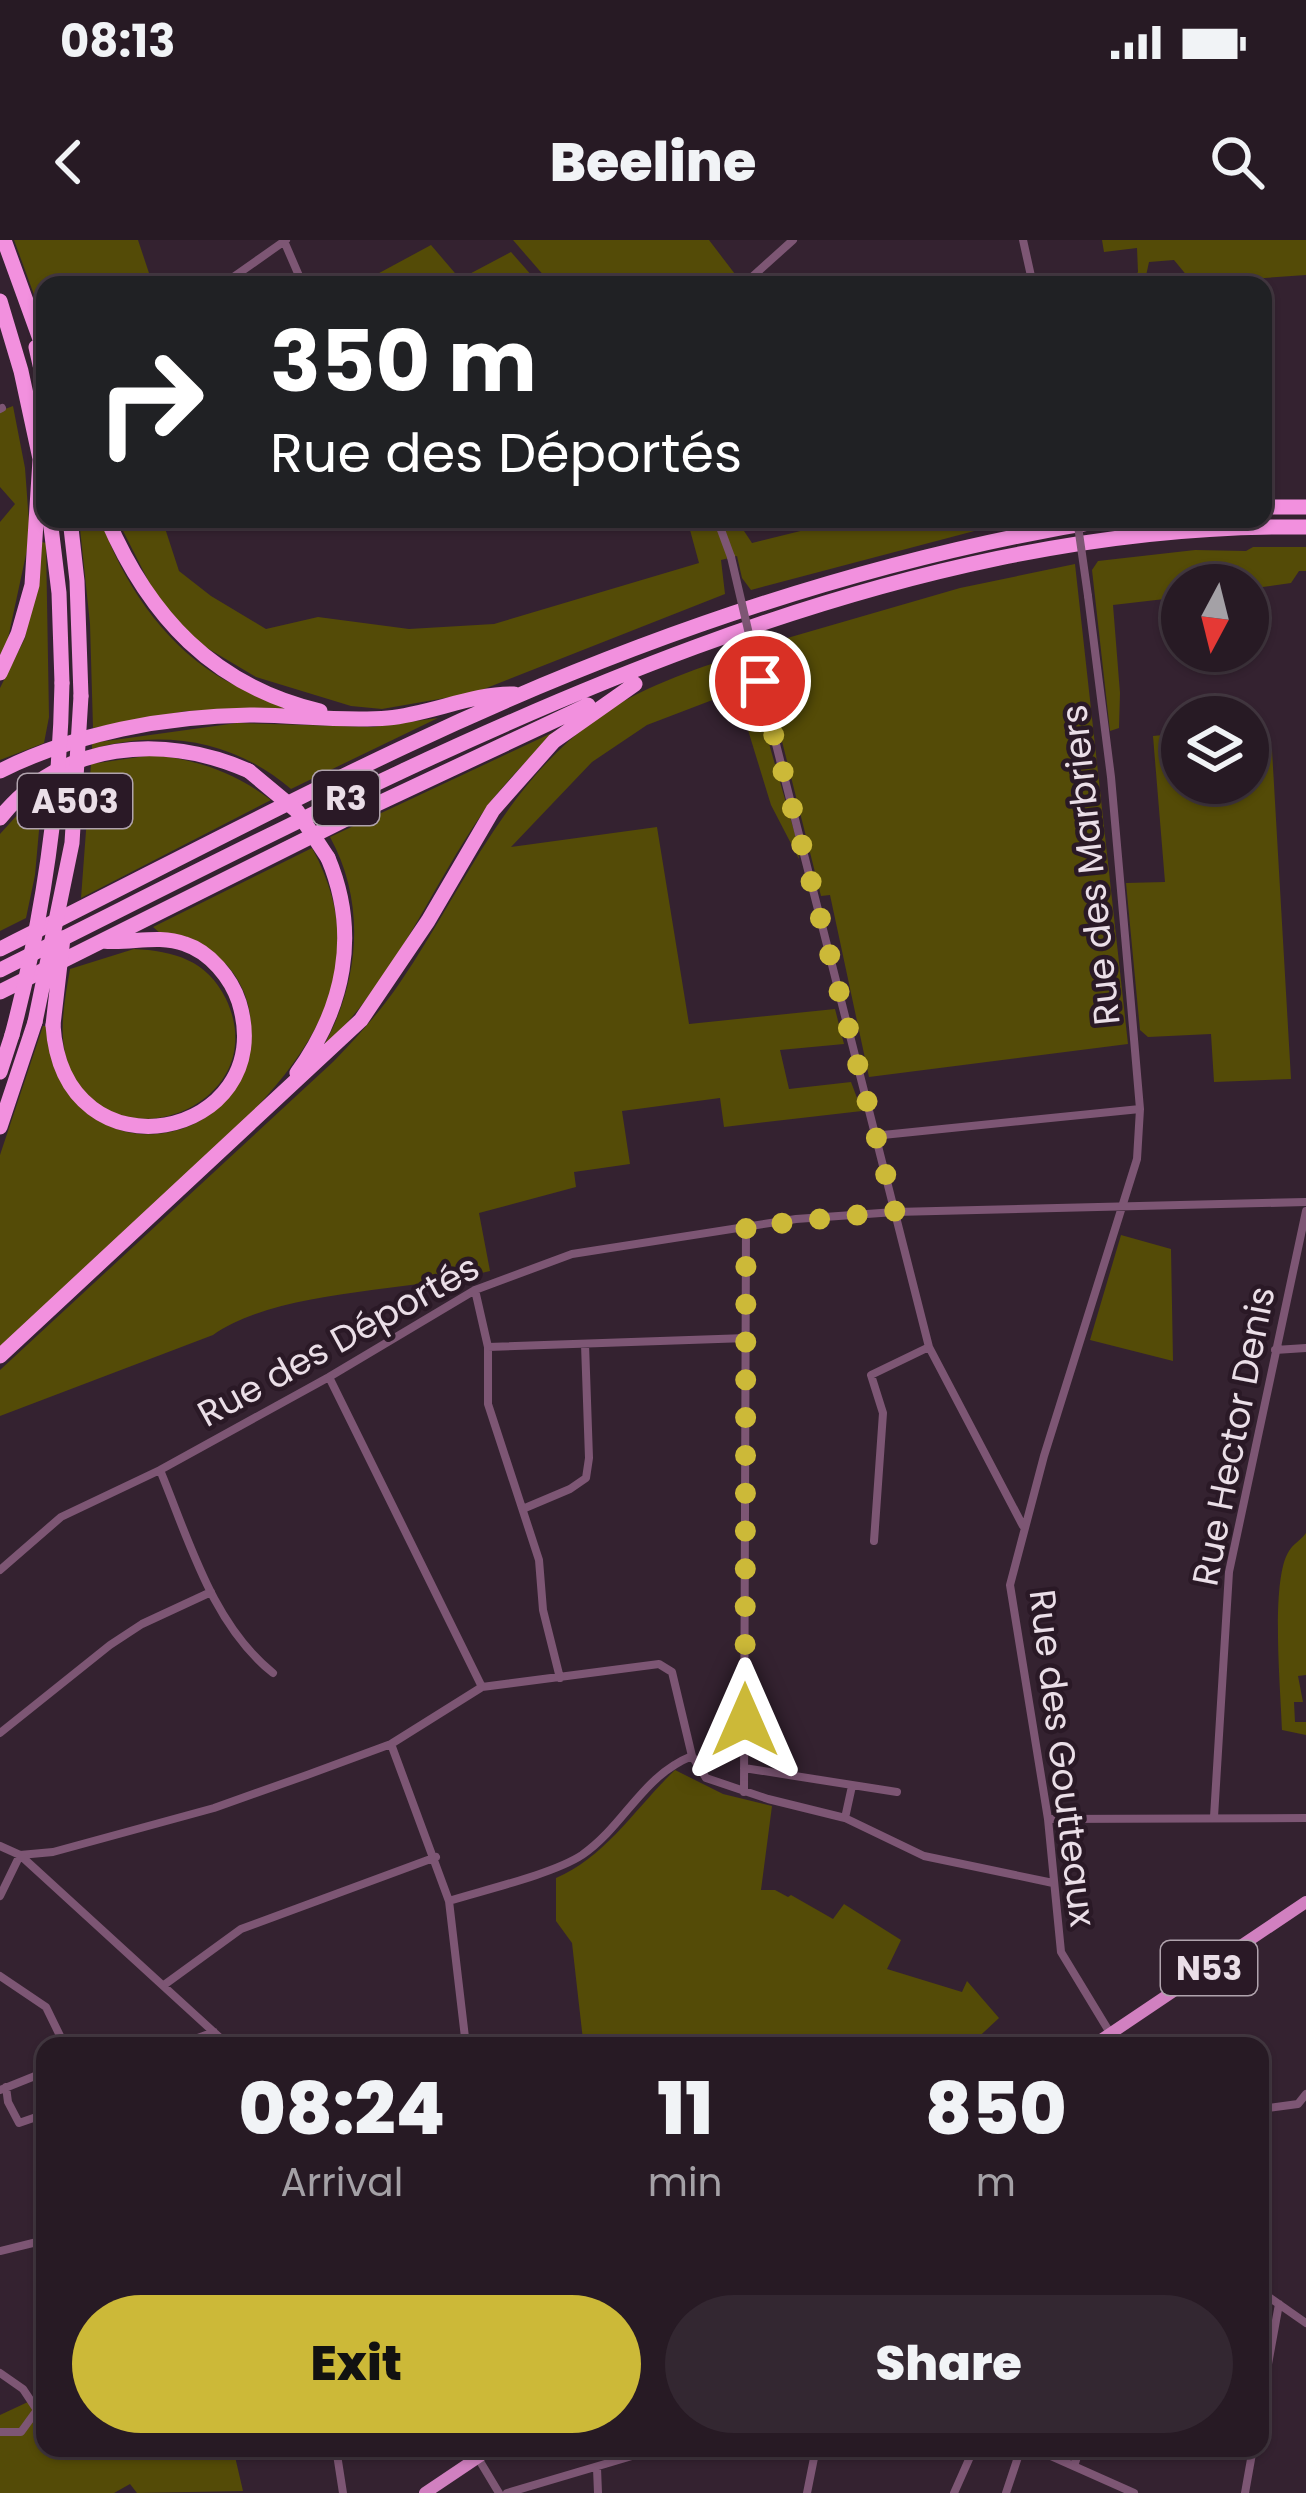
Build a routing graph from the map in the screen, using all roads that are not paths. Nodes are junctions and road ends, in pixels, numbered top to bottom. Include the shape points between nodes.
1 (4, 240) edge
2 (793, 240) edge
3 (1023, 240) edge
4 (281, 242) edge
5 (234, 276) edge
6 (298, 276) edge
7 (753, 276) edge
8 (1031, 276) edge
9 (0, 301) edge
10 (26, 304) junction
11 (36, 330) edge
12 (36, 348) edge
13 (36, 441) edge
14 (1272, 507) edge
15 (1306, 507) edge
16 (36, 522) edge
17 (1306, 527) edge
18 (51, 528) edge
19 (71, 528) edge
20 (111, 528) edge
21 (720, 528) edge
22 (1064, 528) edge
23 (1078, 528) edge
24 (701, 646) junction
25 (0, 674) edge
26 (635, 684) junction
27 (523, 694) junction
28 (352, 718) junction
29 (0, 772) edge
30 (0, 818) edge
31 (61, 906) junction
32 (100, 941) junction
33 (0, 949) edge
34 (0, 970) edge
35 (0, 992) edge
36 (0, 1072) edge
37 (278, 1100) junction
38 (1140, 1108) junction
39 (0, 1126) edge
40 (873, 1136) junction
41 (1306, 1202) edge
42 (1124, 1204) junction
43 (895, 1211) junction
44 (1306, 1211) edge
45 (746, 1227) junction
46 (475, 1290) junction
47 (746, 1338) junction
48 (585, 1343) junction
49 (488, 1347) junction
50 (929, 1347) junction
51 (1306, 1348) edge
52 (1275, 1350) junction
53 (0, 1356) edge
54 (329, 1377) junction
55 (160, 1470) junction
56 (525, 1508) junction
57 (1024, 1527) junction
58 (874, 1541) dead end
59 (0, 1570) edge
60 (211, 1592) junction
61 (273, 1673) dead end
62 (560, 1678) junction
63 (482, 1687) junction
64 (0, 1733) edge
65 (391, 1744) junction
66 (692, 1756) junction
67 (744, 1768) junction
68 (852, 1786) junction
69 (744, 1792) junction
70 (897, 1792) dead end
71 (1214, 1817) junction
72 (845, 1818) junction
73 (1306, 1818) edge
74 (1048, 1819) junction
75 (0, 1846) edge
76 (20, 1855) junction
77 (436, 1857) junction
78 (1053, 1883) junction
79 (0, 1896) edge
80 (449, 1901) junction
81 (1306, 1902) edge
82 (0, 1976) edge
83 (164, 1985) junction
84 (214, 2032) junction
85 (61, 2037) edge
86 (200, 2037) edge
87 (219, 2037) edge
88 (465, 2037) edge
89 (1112, 2037) edge
90 (1118, 2037) edge
91 (36, 2076) edge
92 (3, 2089) edge
93 (1306, 2094) edge
94 (1302, 2107) edge
95 (1269, 2109) edge
96 (36, 2117) edge
97 (36, 2242) edge
98 (0, 2252) edge
99 (1269, 2297) edge
100 (1279, 2304) junction
101 (1306, 2324) edge
102 (1269, 2359) edge
103 (0, 2373) edge
104 (36, 2408) edge
105 (36, 2411) edge
106 (0, 2432) edge
107 (338, 2457) edge
108 (469, 2457) edge
109 (477, 2457) edge
110 (631, 2457) edge
111 (814, 2457) edge
112 (970, 2457) edge
113 (1018, 2457) edge
114 (1054, 2457) edge
115 (1077, 2457) edge
116 (1251, 2457) edge
117 (1074, 2466) junction
118 (597, 2468) junction
119 (344, 2493) edge
120 (425, 2493) edge
121 (503, 2493) edge
122 (598, 2493) edge
123 (807, 2493) edge
124 (954, 2493) edge
125 (1006, 2493) edge
126 (1134, 2493) edge
127 (1244, 2493) edge

1 - 10 highway
2 - 7 street
3 - 8 street
4 - 5 street
4 - 6 street
9 - 13 highway
10 - 11 highway
10 - 12 highway
14 - 15 highway
16 - 25 highway via 32,585
17 - 24 highway, R3 via 1058,548 863,595
18 - 36 highway, A503, bridge via 62,683 54,840
19 - 31 highway, A503, bridge via 81,696
20 - 28 highway via 150,602 205,656 274,696
21 - 40 street, bridge
22 - 27 highway, R3 via 851,576
23 - 38 street, Rue des Marbriers, bridge via 1111,777
24 - 26 highway
24 - 34 highway, R3 via 413,765
26 - 32 highway
26 - 37 highway via 532,762 483,824 386,988
27 - 28 highway
27 - 33 highway, R3
28 - 29 highway via 151,723
30 - 37 highway, bridge via 68,765 143,746 249,771 297,811 338,882 342,979 322,1035
31 - 32 highway, bridge via 53,1025 70,1087 112,1121 139,1128 194,1118 232,1080 244,1039 235,990 203,952 184,944
31 - 39 highway, A503, bridge
32 - 35 highway
37 - 53 highway
38 - 40 street
38 - 42 street, Rue des Marbriers
40 - 43 street
41 - 42 street, Rue des Déportés
42 - 43 street, Rue des Déportés
42 - 57 street, Rue des Goutteaux
43 - 45 street, Rue des Déportés
43 - 50 street
44 - 52 street, Rue Hector Denis
45 - 46 street, Rue des Déportés via 572,1254
45 - 47 street
46 - 49 street
46 - 54 street, Rue des Déportés
47 - 48 street
47 - 67 street
48 - 49 street
48 - 56 street via 586,1478
49 - 56 street via 488,1404
50 - 57 street
50 - 58 street via 872,1375 883,1413
51 - 52 street
52 - 71 street, Rue Hector Denis via 1229,1572
54 - 55 street, Rue des Déportés
54 - 63 street
55 - 59 street, Rue des Déportés via 61,1517
55 - 60 street
56 - 62 street
57 - 74 street, Rue des Goutteaux via 1010,1585
60 - 61 street via 247,1652
60 - 64 street via 110,1645
62 - 63 street
62 - 66 street via 659,1664 672,1672
63 - 65 street
65 - 76 street via 214,1808
65 - 77 street
66 - 69 street via 706,1778
66 - 80 street via 667,1766 578,1858
67 - 68 street
67 - 69 street
68 - 70 street
68 - 72 street
69 - 72 street
71 - 73 street
71 - 74 street
72 - 78 street via 924,1856
74 - 78 street, Rue des Goutteaux
75 - 76 street
76 - 79 street
76 - 83 street
77 - 80 street
77 - 83 street via 241,1929
78 - 89 street, Rue des Goutteaux via 1061,1952
80 - 88 street
81 - 90 main road, N53
82 - 85 street via 46,2007
83 - 84 street
84 - 86 street
84 - 87 street
91 - 92 street
92 - 96 street via 19,2123
93 - 94 street
94 - 95 street
97 - 98 street
99 - 100 street
100 - 101 street
100 - 102 street
103 - 104 street
105 - 106 street via 21,2432
107 - 119 street
108 - 120 main road
109 - 121 street
110 - 118 street
111 - 123 street
112 - 124 street
113 - 125 street
114 - 117 street
115 - 117 street
116 - 127 street
117 - 126 street
118 - 121 street
118 - 122 street

